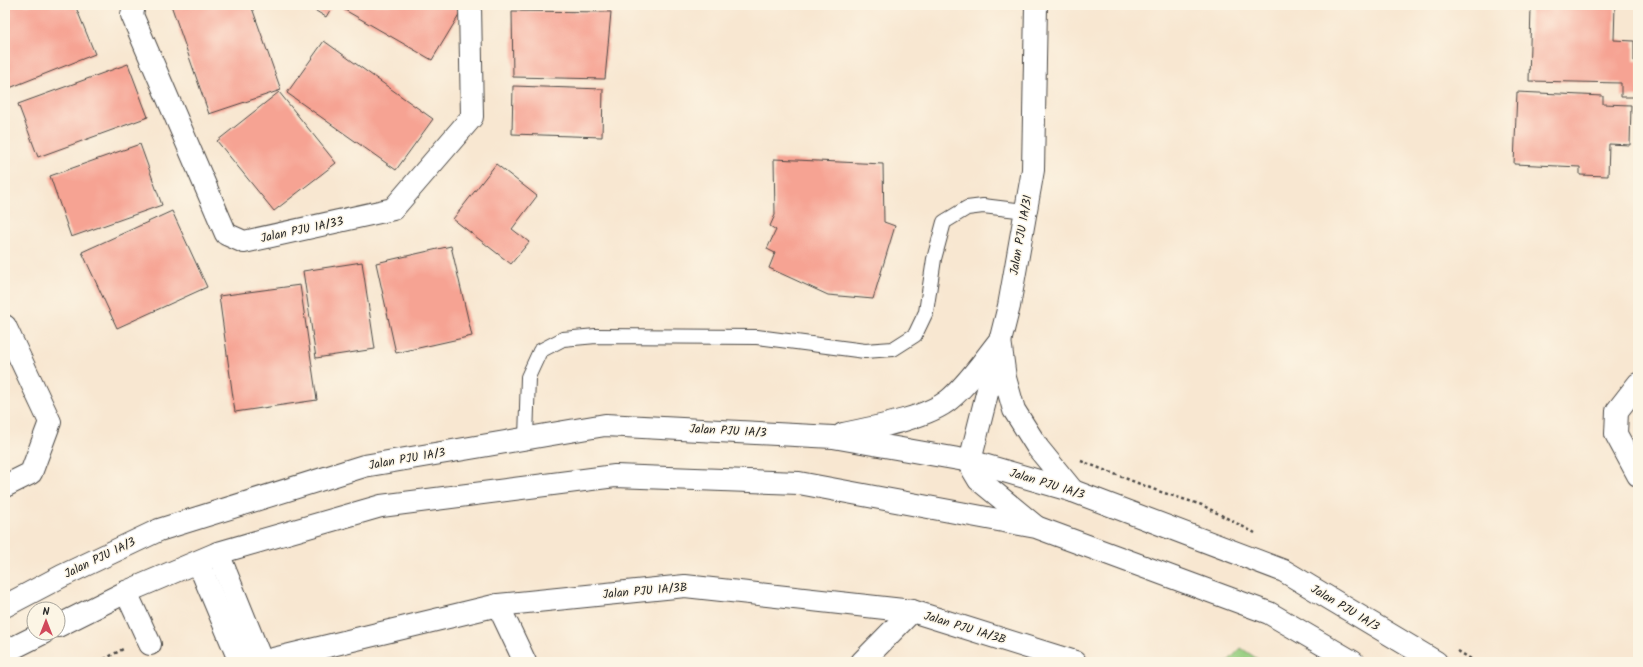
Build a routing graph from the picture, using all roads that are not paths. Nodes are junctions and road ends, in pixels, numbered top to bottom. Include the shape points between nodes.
1 (134, 5) edge
2 (470, 5) edge
3 (1036, 5) edge
4 (1025, 211) junction
5 (5, 326) edge
6 (1000, 340) junction
7 (1638, 384) edge
8 (833, 437) junction
9 (526, 438) junction
10 (970, 461) junction
11 (1638, 475) edge
12 (5, 486) edge
13 (1073, 491) junction
14 (1036, 527) junction
15 (218, 553) junction
16 (198, 562) junction
17 (126, 592) junction
18 (498, 605) junction
19 (5, 606) edge
20 (912, 612) junction
21 (66, 622) edge
22 (148, 640) road end
23 (27, 641) edge
24 (5, 652) edge
25 (240, 662) edge
26 (262, 662) edge
27 (525, 662) edge
28 (862, 662) edge
29 (1075, 662) edge
30 (1353, 662) edge
31 (1436, 662) edge

1 - 2 street, Jalan PJU 1A/33 via 132,15 226,234 244,242 393,209 472,117
3 - 4 street, Jalan PJU 1A/31 via 1033,170
4 - 6 street, Jalan PJU 1A/31 via 1009,306
4 - 9 lane via 983,206 967,208 944,222 934,259 926,312 915,335 893,349 865,351 757,337 596,336 563,339 540,351 528,377
5 - 12 street via 50,422 31,473
6 - 8 street via 950,400 926,412 889,424
6 - 10 street, Jalan PJU 1A/31
6 - 13 street via 1005,378 1014,410 1038,448
7 - 11 street via 1617,411 1616,434
8 - 9 street, Jalan PJU 1A/3 via 605,425
8 - 10 street, Jalan PJU 1A/3
9 - 19 street, Jalan PJU 1A/3 via 364,466 159,530
10 - 13 street, Jalan PJU 1A/3
10 - 14 street via 979,480
13 - 31 street, Jalan PJU 1A/3 via 1284,571
14 - 15 street via 799,483 615,476 381,506
14 - 30 street via 1269,613
15 - 16 street
15 - 26 street
16 - 17 street
16 - 25 street
17 - 21 street
17 - 22 street
18 - 20 street, Jalan PJU 1A/3B via 685,586
18 - 26 street, Jalan PJU 1A/3B
18 - 27 street
20 - 28 street
20 - 29 street, Jalan PJU 1A/3B
23 - 24 street

